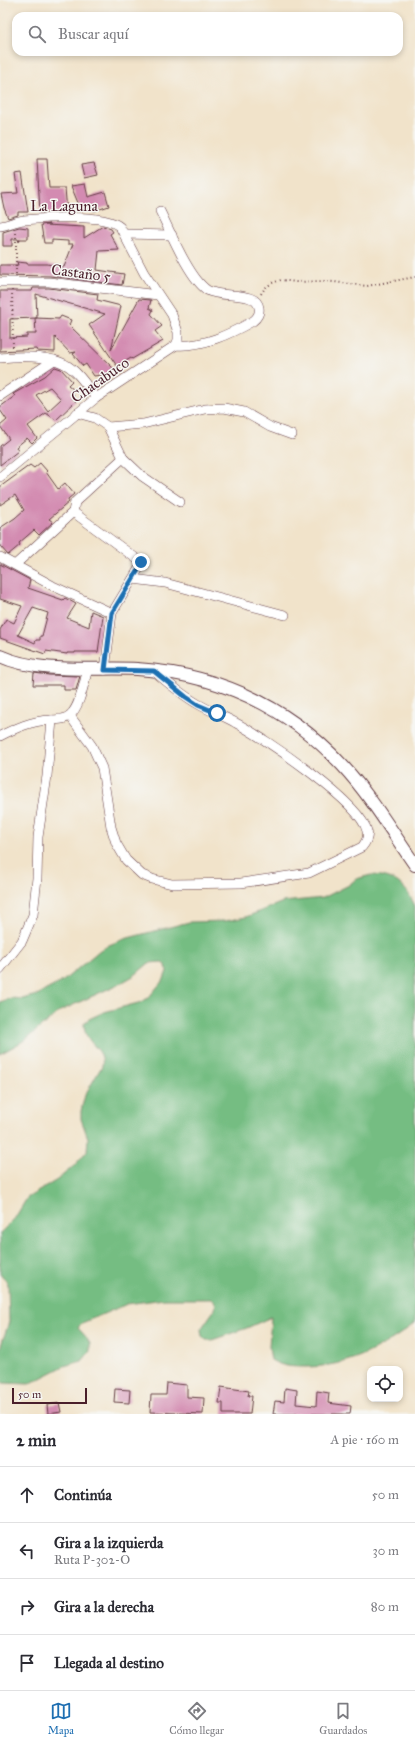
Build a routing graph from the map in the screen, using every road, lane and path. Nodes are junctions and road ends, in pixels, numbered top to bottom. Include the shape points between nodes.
1 (160, 211) dead end
2 (16, 221) junction
3 (0, 226) edge
4 (124, 234) junction
5 (172, 235) junction
6 (415, 277) edge
7 (0, 282) edge
8 (14, 283) junction
9 (158, 295) junction
10 (256, 301) junction
11 (176, 345) junction
12 (13, 357) junction
13 (0, 358) edge
14 (54, 360) junction
15 (0, 396) edge
16 (96, 398) junction
17 (78, 413) junction
18 (108, 427) junction
19 (292, 435) dead end
20 (123, 458) junction
21 (0, 477) edge
22 (180, 502) dead end
23 (73, 512) junction
24 (0, 557) edge
25 (16, 564) junction
26 (133, 578) junction
27 (112, 613) junction
28 (285, 615) dead end
29 (0, 656) edge
30 (97, 670) junction
31 (154, 671) junction
32 (70, 716) junction
33 (52, 720) junction
34 (0, 736) edge
35 (415, 865) edge
36 (0, 969) edge

1 - 5 street
2 - 3 street, La Laguna
2 - 4 street, La Laguna via 95,218 115,222
2 - 8 path
4 - 5 street
4 - 9 street, La Laguna
5 - 10 street via 194,276 206,289 223,296 245,296
6 - 10 path via 367,286 325,281 281,280 265,288
7 - 8 street, Castaño 5
8 - 9 street, Castaño 5 via 49,282
8 - 12 path
9 - 11 street via 176,324
10 - 11 street via 259,312 253,321 210,341
11 - 16 street, Chacabuco
12 - 13 street
12 - 14 street
14 - 15 street
14 - 16 street via 74,370
16 - 17 street, Chacabuco
17 - 18 street via 95,418
17 - 21 street, Chacabuco
18 - 19 street via 143,424 205,409 224,408 244,412 270,427
18 - 20 street
20 - 22 street via 142,476
20 - 23 street via 75,502
23 - 25 street
23 - 26 street via 139,559 141,565
24 - 25 street
25 - 27 street via 53,586
26 - 27 street
26 - 28 street via 171,584
27 - 30 street
29 - 30 street via 24,664
30 - 31 street
30 - 32 street
31 - 32 street via 198,705 268,741 326,785 365,826 367,839 362,847 309,873 241,884 172,884 142,875 126,860 116,843 102,768 92,746
31 - 35 street via 191,676 239,691 273,709 304,730 355,780
32 - 33 street
33 - 34 street via 24,724
33 - 36 street via 38,837 34,910 22,941

